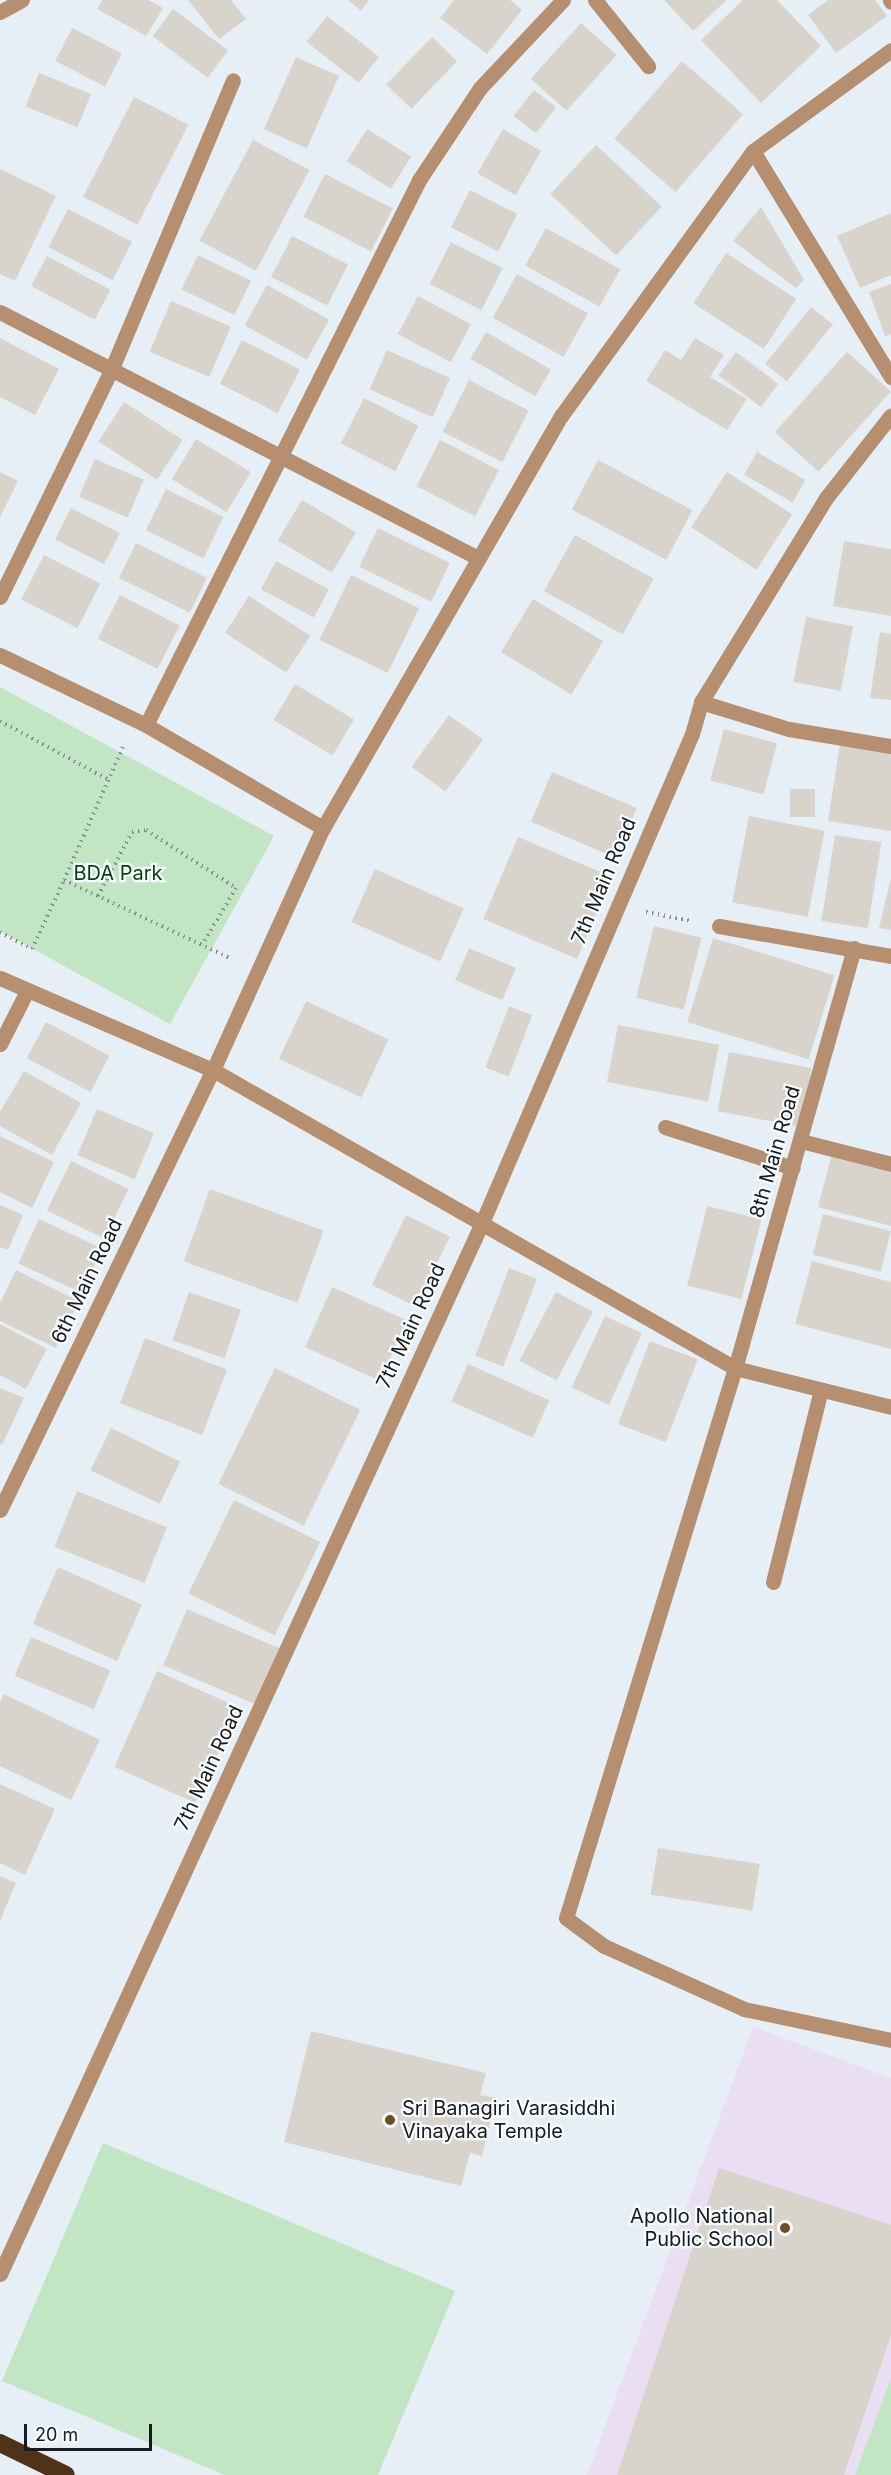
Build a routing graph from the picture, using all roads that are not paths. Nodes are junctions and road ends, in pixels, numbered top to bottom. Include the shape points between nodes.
1 (22, 0) edge
2 (563, 0) edge
3 (596, 0) edge
4 (0, 12) edge
5 (891, 50) edge
6 (648, 66) dead end
7 (233, 80) dead end
8 (753, 151) junction
9 (0, 312) edge
10 (112, 368) junction
11 (891, 377) edge
12 (891, 415) edge
13 (280, 456) junction
14 (478, 558) junction
15 (0, 597) edge
16 (0, 655) edge
17 (701, 702) junction
18 (141, 722) junction
19 (891, 746) edge
20 (323, 828) junction
21 (719, 926) road end
22 (854, 948) junction
23 (891, 956) edge
24 (0, 978) edge
25 (26, 993) junction
26 (0, 1044) edge
27 (213, 1070) junction
28 (665, 1127) dead end
29 (801, 1141) junction
30 (891, 1164) edge
31 (793, 1168) junction
32 (481, 1225) junction
33 (735, 1368) junction
34 (821, 1390) junction
35 (891, 1407) edge
36 (0, 1510) edge
37 (773, 1582) dead end
38 (891, 2040) edge
39 (0, 2274) edge
40 (0, 2443) edge
41 (66, 2475) edge

1 - 4 street
2 - 13 street via 480,88 419,180
3 - 6 street
5 - 8 street, 6th Main Road
7 - 10 street
8 - 11 street
8 - 14 street, 6th Main Road via 561,416
9 - 10 street
10 - 13 street
10 - 15 street
12 - 17 street, 7th Main Road via 826,498
13 - 14 street
13 - 18 street
14 - 20 street, 6th Main Road
16 - 18 street
17 - 19 street via 789,729
17 - 32 street, 7th Main Road via 692,734
18 - 20 street
20 - 27 street, 6th Main Road
21 - 22 street
22 - 23 street
22 - 29 street, 8th Main Road
24 - 25 street
25 - 26 street
25 - 27 street
27 - 32 street
27 - 36 street, 6th Main Road
28 - 31 street
29 - 30 street
29 - 31 street, 8th Main Road
31 - 33 street, 8th Main Road
32 - 33 street
32 - 39 street, 7th Main Road
33 - 34 street
33 - 38 street, 8th Main Road via 566,1918 604,1946 744,2009
34 - 35 street
34 - 37 street
40 - 41 highway

